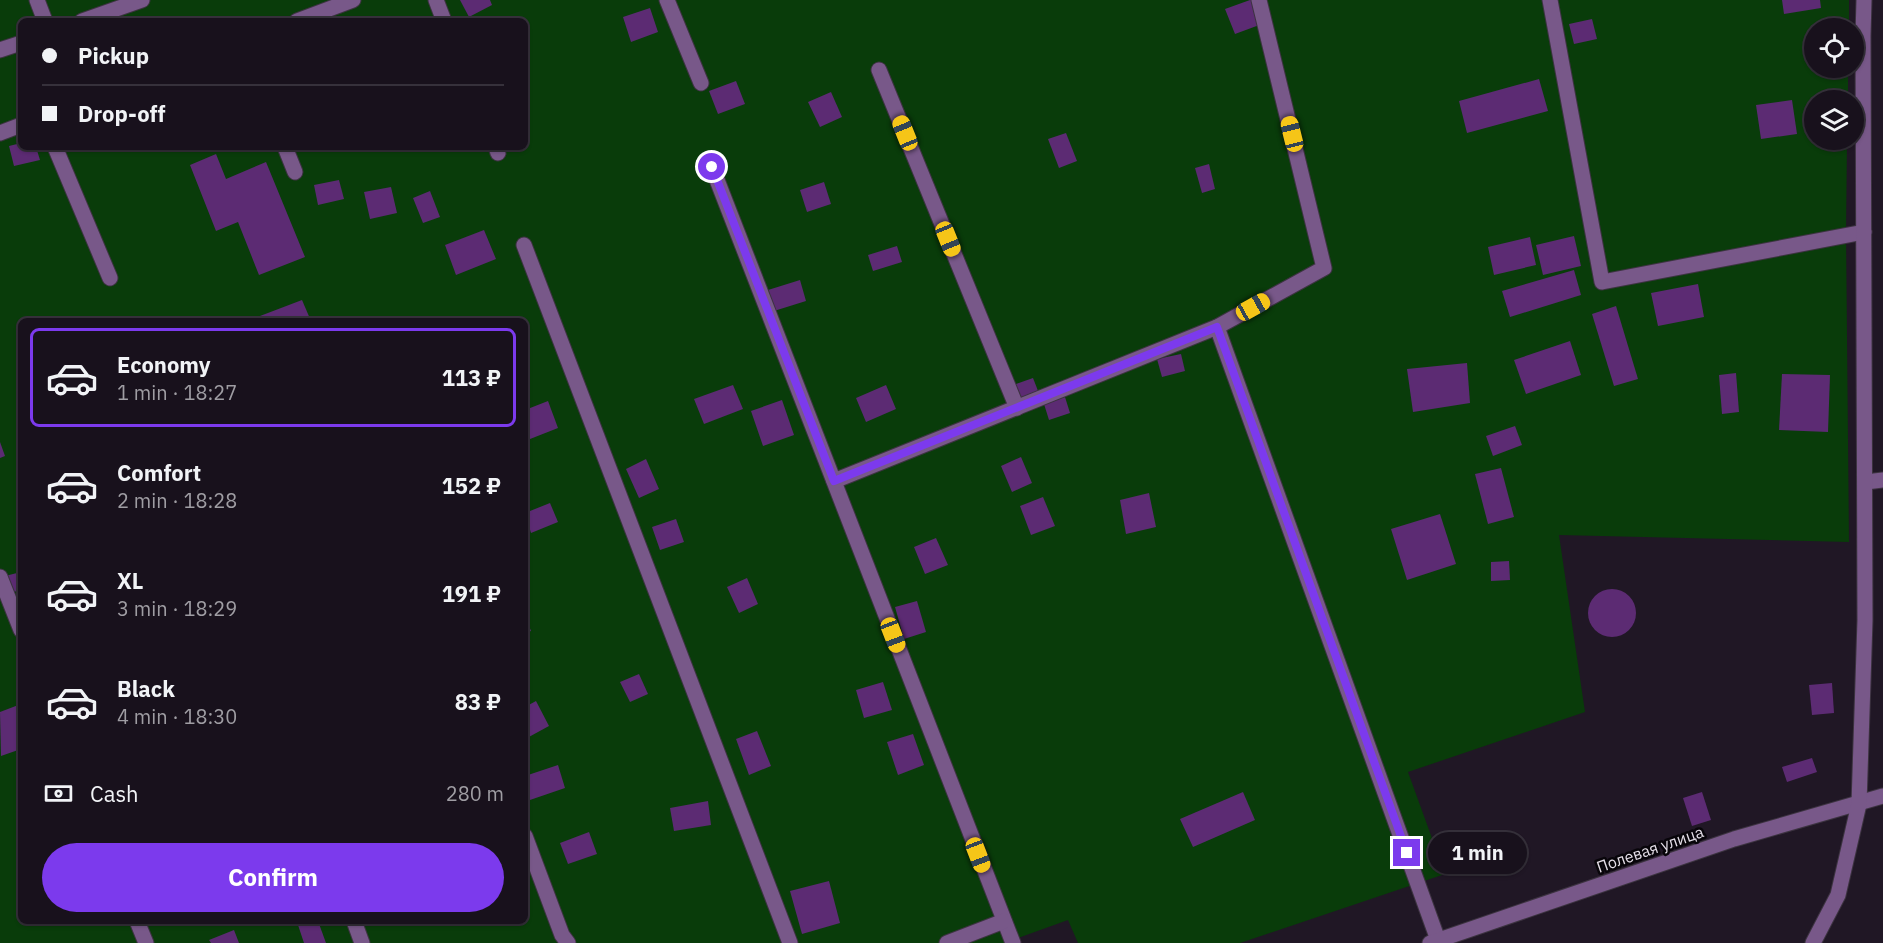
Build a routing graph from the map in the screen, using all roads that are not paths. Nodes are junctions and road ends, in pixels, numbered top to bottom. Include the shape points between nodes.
1 (37, 0) edge
2 (142, 0) edge
3 (353, 0) edge
4 (436, 0) edge
5 (667, 0) edge
6 (1259, 0) edge
7 (1550, 0) edge
8 (1864, 0) edge
9 (44, 18) edge
10 (91, 18) edge
11 (305, 18) edge
12 (443, 18) edge
13 (18, 44) edge
14 (0, 50) edge
15 (879, 70) dead end
16 (701, 83) dead end
17 (18, 126) edge
18 (0, 133) edge
19 (57, 150) edge
20 (286, 150) edge
21 (712, 167) dead end
22 (295, 172) dead end
23 (1864, 232) junction
24 (524, 245) dead end
25 (110, 278) dead end
26 (1217, 327) junction
27 (1017, 408) junction
28 (1883, 480) edge
29 (834, 481) junction
30 (1866, 482) junction
31 (0, 577) edge
32 (18, 622) edge
33 (1883, 796) edge
34 (1858, 804) junction
35 (528, 844) edge
36 (1004, 921) junction
37 (138, 924) edge
38 (355, 924) edge
39 (1434, 942) edge
40 (146, 943) edge
41 (362, 943) edge
42 (567, 943) edge
43 (790, 943) edge
44 (947, 943) edge
45 (1013, 943) edge
46 (1814, 943) edge

1 - 9 street
2 - 10 street
3 - 11 street
4 - 12 street
5 - 16 street
6 - 26 street via 1324,268
7 - 23 street via 1602,282
8 - 23 street
13 - 14 street
15 - 27 street
17 - 18 street
19 - 25 street
20 - 22 street
21 - 29 street
23 - 30 street
24 - 43 street
26 - 27 street
26 - 39 street
27 - 29 street
28 - 30 street
29 - 36 street
30 - 34 street via 1866,620
31 - 32 street
33 - 34 street, Полевая улица
34 - 39 street, Полевая улица via 1734,839
34 - 46 street via 1838,895
35 - 42 street
36 - 44 street
36 - 45 street
37 - 40 street
38 - 41 street

